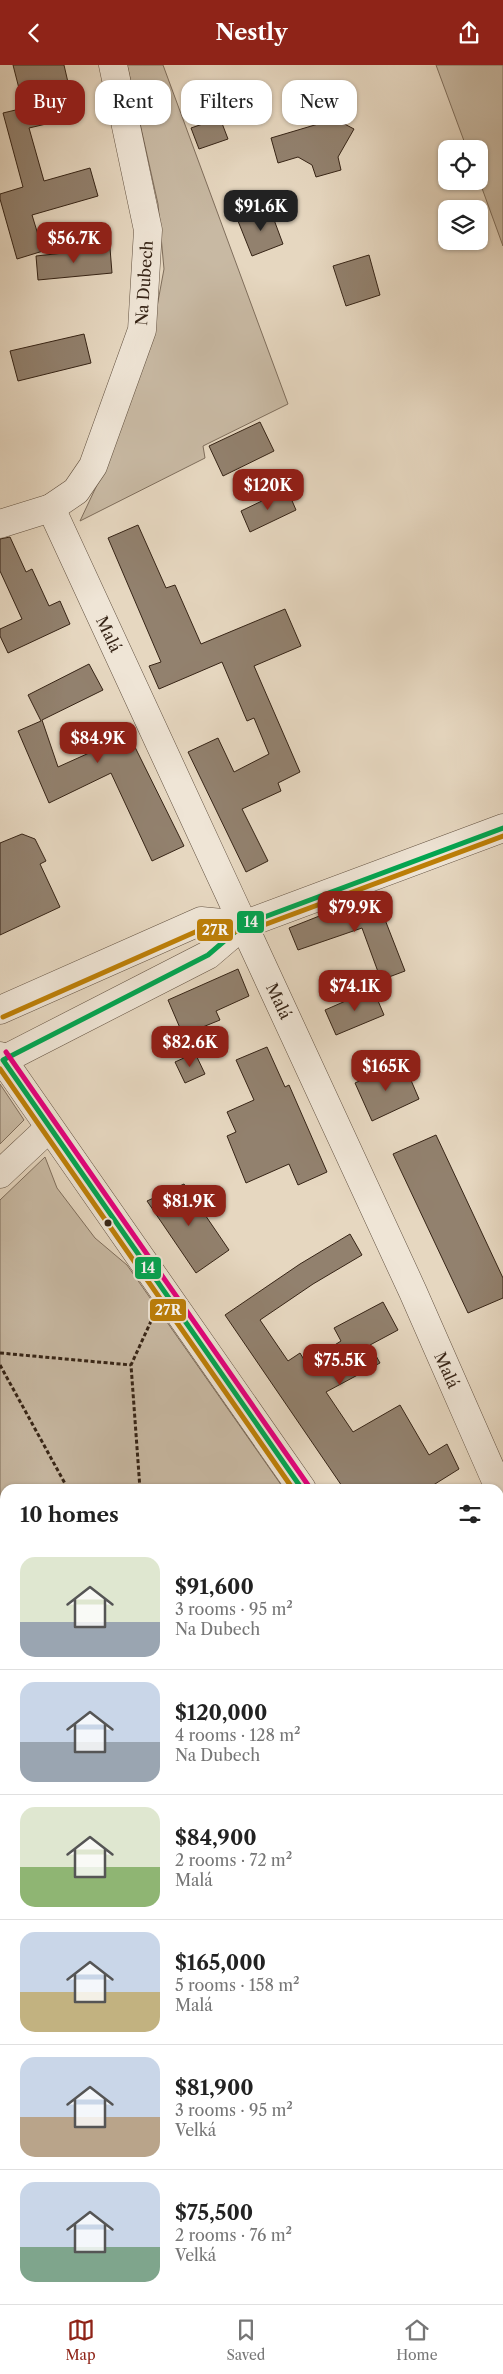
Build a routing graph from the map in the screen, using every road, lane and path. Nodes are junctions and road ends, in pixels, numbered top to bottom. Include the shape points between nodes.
1 (113, 65) edge
2 (51, 508) junction
3 (0, 524) edge
4 (503, 828) edge
5 (243, 925) junction
6 (0, 1009) edge
7 (1, 1058) edge
8 (49, 1128) junction
9 (0, 1174) edge
10 (164, 1293) junction
11 (0, 1353) edge
12 (0, 1365) edge
13 (131, 1365) junction
14 (65, 1484) edge
15 (140, 1484) edge
16 (298, 1484) edge
17 (497, 1484) edge

1 - 2 street, Na Dubech via 148,230 142,330 93,466 76,491
2 - 3 street, Na Dubech
2 - 5 street, Malá
4 - 5 street
5 - 6 street via 201,921
5 - 7 street via 208,955
5 - 17 street, Malá via 414,1292
7 - 8 street
8 - 9 street
8 - 10 street
10 - 13 path
10 - 16 street
11 - 13 path
12 - 14 path
13 - 15 path

